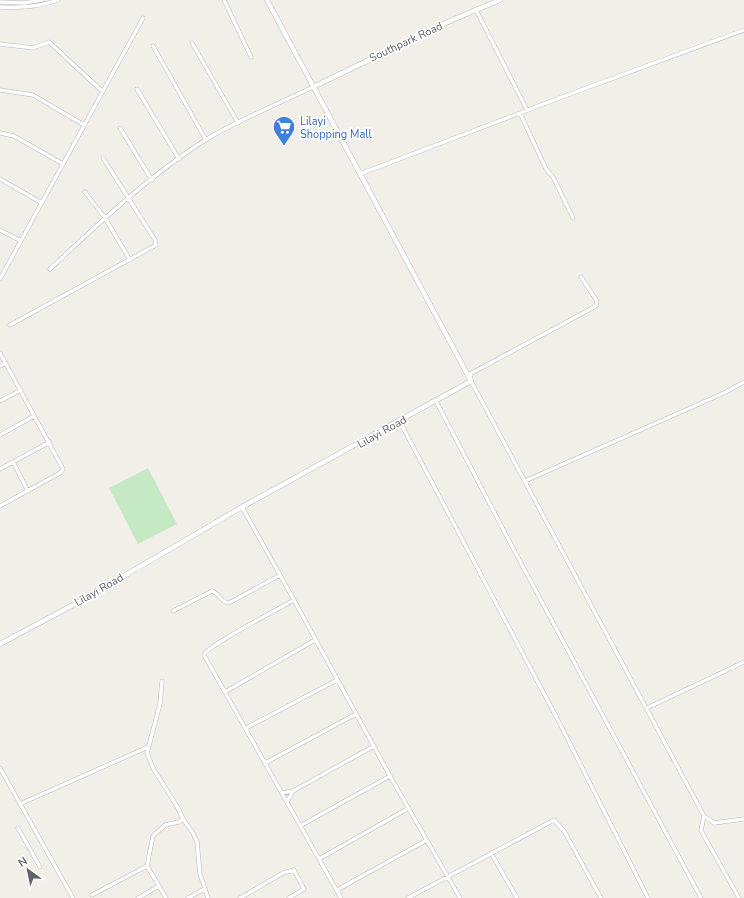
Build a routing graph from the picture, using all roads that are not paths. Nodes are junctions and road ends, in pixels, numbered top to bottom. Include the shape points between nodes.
1 (42, 0) edge
2 (58, 0) edge
3 (224, 0) edge
4 (267, 0) edge
5 (500, 0) edge
6 (0, 2) edge
7 (0, 7) edge
8 (476, 10) junction
9 (143, 18) dead end
10 (744, 30) edge
11 (192, 43) dead end
12 (0, 44) edge
13 (153, 46) dead end
14 (251, 58) dead end
15 (313, 87) junction
16 (137, 89) dead end
17 (0, 90) edge
18 (102, 91) junction
19 (527, 110) junction
20 (520, 113) junction
21 (238, 123) junction
22 (84, 125) junction
23 (120, 128) dead end
24 (0, 133) edge
25 (206, 140) junction
26 (103, 158) dead end
27 (178, 159) junction
28 (63, 164) junction
29 (360, 174) junction
30 (0, 179) edge
31 (152, 180) junction
32 (85, 192) dead end
33 (128, 198) junction
34 (42, 203) junction
35 (105, 218) junction
36 (572, 218) dead end
37 (0, 230) edge
38 (21, 241) junction
39 (130, 260) junction
40 (50, 269) dead end
41 (581, 277) dead end
42 (0, 279) edge
43 (10, 325) dead end
44 (0, 353) edge
45 (6, 363) junction
46 (0, 366) edge
47 (471, 381) junction
48 (744, 382) edge
49 (21, 390) junction
50 (0, 401) edge
51 (436, 401) junction
52 (34, 416) junction
53 (400, 422) junction
54 (0, 435) edge
55 (50, 442) junction
56 (13, 462) junction
57 (0, 469) edge
58 (525, 481) junction
59 (28, 491) junction
60 (0, 506) edge
61 (242, 507) junction
62 (280, 575) junction
63 (294, 600) junction
64 (173, 611) dead end
65 (315, 640) junction
66 (0, 644) edge
67 (744, 662) edge
68 (337, 680) junction
69 (162, 681) dead end
70 (225, 692) junction
71 (647, 708) junction
72 (356, 714) junction
73 (246, 728) junction
74 (374, 746) junction
75 (148, 747) junction
76 (265, 763) junction
77 (0, 768) edge
78 (390, 776) junction
79 (293, 791) junction
80 (282, 793) junction
81 (287, 802) junction
82 (20, 804) junction
83 (409, 808) junction
84 (704, 816) junction
85 (183, 819) junction
86 (744, 819) edge
87 (300, 826) junction
88 (18, 828) dead end
89 (427, 840) junction
90 (491, 853) junction
91 (319, 859) junction
92 (147, 866) junction
93 (40, 867) dead end
94 (448, 876) junction
95 (159, 886) junction
96 (204, 889) junction
97 (337, 890) junction
98 (73, 898) edge
99 (98, 898) edge
100 (138, 898) edge
101 (166, 898) edge
102 (188, 898) edge
103 (208, 898) edge
104 (241, 898) edge
105 (289, 898) edge
106 (341, 898) edge
107 (408, 898) edge
108 (460, 898) edge
109 (517, 898) edge
110 (601, 898) edge
111 (648, 898) edge
112 (701, 898) edge
113 (739, 898) edge

1 - 6 street via 24,3
2 - 7 street via 25,8
3 - 14 street
4 - 15 street
5 - 8 street, Southpark Road
8 - 15 street, Southpark Road
8 - 19 street
9 - 18 street
10 - 19 street
11 - 21 street
12 - 18 street via 33,48 49,42
13 - 25 street
15 - 21 street
15 - 29 street
16 - 27 street
17 - 22 street via 33,95
18 - 22 street
19 - 20 street
20 - 29 street
20 - 36 street
21 - 25 street
22 - 28 street
23 - 31 street
24 - 28 street via 14,136
25 - 27 street
26 - 33 street
27 - 31 street
28 - 34 street
29 - 47 street
30 - 34 street
31 - 33 street
32 - 35 street
33 - 35 street
33 - 39 street via 156,243
34 - 38 street
35 - 39 street
35 - 40 street
37 - 38 street
38 - 42 street
39 - 43 street
41 - 47 street via 597,301 596,306 470,374
44 - 45 street
45 - 46 street
45 - 49 street
47 - 51 street, Lilayi Road
47 - 58 street
48 - 58 street
49 - 50 street
49 - 52 street
51 - 53 street, Lilayi Road
51 - 112 street
52 - 54 street
52 - 55 street
53 - 61 street, Lilayi Road
53 - 111 street via 559,722
55 - 56 street
55 - 59 street via 63,469
56 - 57 street
56 - 59 street
58 - 71 street
59 - 60 street
61 - 62 street
61 - 66 street, Lilayi Road via 88,597
62 - 63 street
62 - 64 street via 229,603 224,602 212,591
63 - 65 street
63 - 70 street via 205,650 204,655
65 - 68 street
65 - 70 street
67 - 71 street
68 - 72 street
68 - 73 street
69 - 75 street via 160,704
70 - 73 street
71 - 84 street
72 - 74 street
72 - 76 street
73 - 76 street
74 - 78 street
74 - 79 street
75 - 82 street
75 - 85 street via 147,753 153,768
76 - 80 street
77 - 82 street
78 - 83 street
78 - 87 street
79 - 80 street
79 - 81 street
80 - 81 street
81 - 87 street
82 - 98 street
83 - 89 street
83 - 91 street
84 - 86 street via 714,823
84 - 113 street via 701,830
85 - 92 street via 165,825 153,836
85 - 96 street via 197,842 198,865
87 - 91 street
88 - 93 street
89 - 94 street
89 - 97 street
90 - 94 street
90 - 109 street
90 - 110 street via 554,820 564,831
91 - 97 street
92 - 95 street
92 - 99 street via 93,894
94 - 107 street
94 - 108 street
95 - 100 street
95 - 101 street
96 - 102 street
96 - 103 street
97 - 106 street
104 - 105 street via 283,873 294,870 304,889

